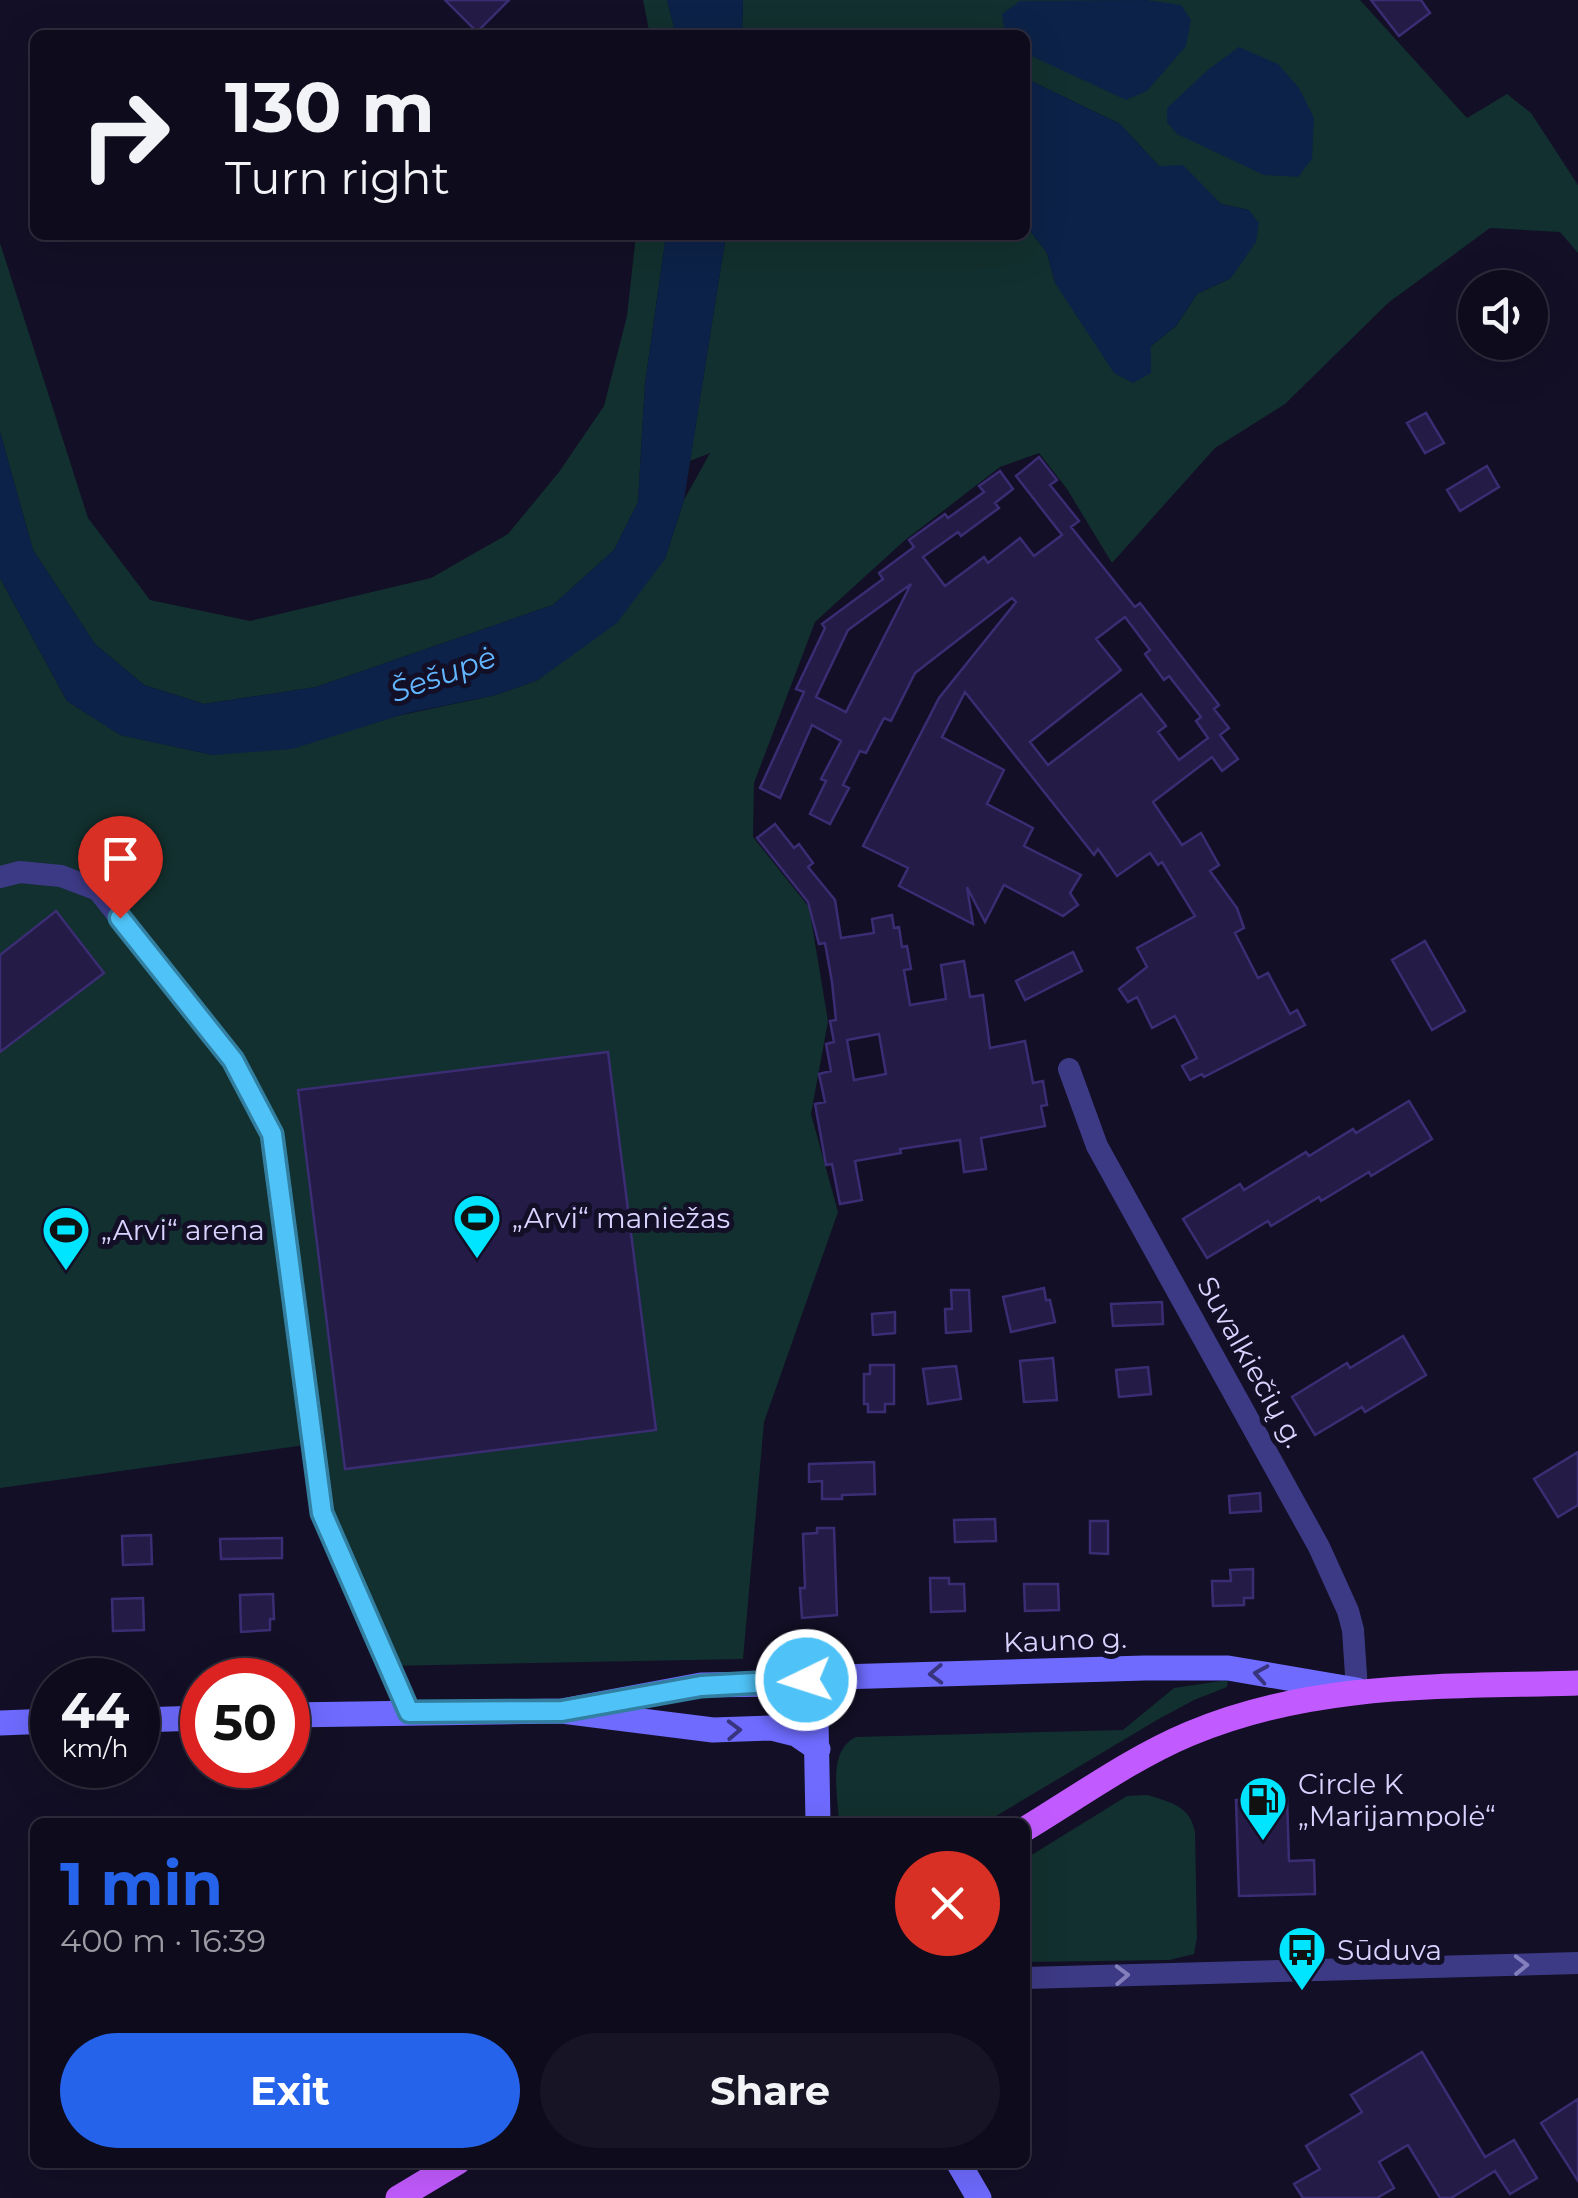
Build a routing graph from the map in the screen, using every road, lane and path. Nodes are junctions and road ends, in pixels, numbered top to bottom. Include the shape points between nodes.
1 (0, 877) edge
2 (1069, 1070) dead end
3 (773, 1684) junction
4 (1578, 1684) edge
5 (1357, 1690) junction
6 (562, 1711) junction
7 (409, 1712) junction
8 (310, 1715) edge
9 (30, 1722) edge
10 (0, 1723) edge
11 (818, 1749) junction
12 (818, 1818) edge
13 (1030, 1826) edge
14 (1578, 1964) edge
15 (1030, 1978) edge
16 (448, 2168) edge
17 (962, 2168) edge
18 (398, 2198) edge
19 (979, 2198) edge

1 - 7 street via 61,876 98,890 233,1060 272,1134 322,1513
2 - 5 street, Suvalkiečių g. via 1097,1146 1319,1547 1348,1611
5 -> 3 main road, Kauno g. via 1228,1668
3 - 6 main road, Kauno g. via 701,1686
3 - 11 main road via 816,1718
4 - 5 main road, Kauno g.
5 - 13 main road, Kauno g. via 1186,1734
6 - 7 main road, Kauno g.
6 -> 11 main road, Kauno g. via 713,1730 772,1728
7 - 8 main road, Kauno g.
9 - 10 main road
11 - 12 main road
15 -> 14 street
16 - 18 main road
17 - 19 main road

